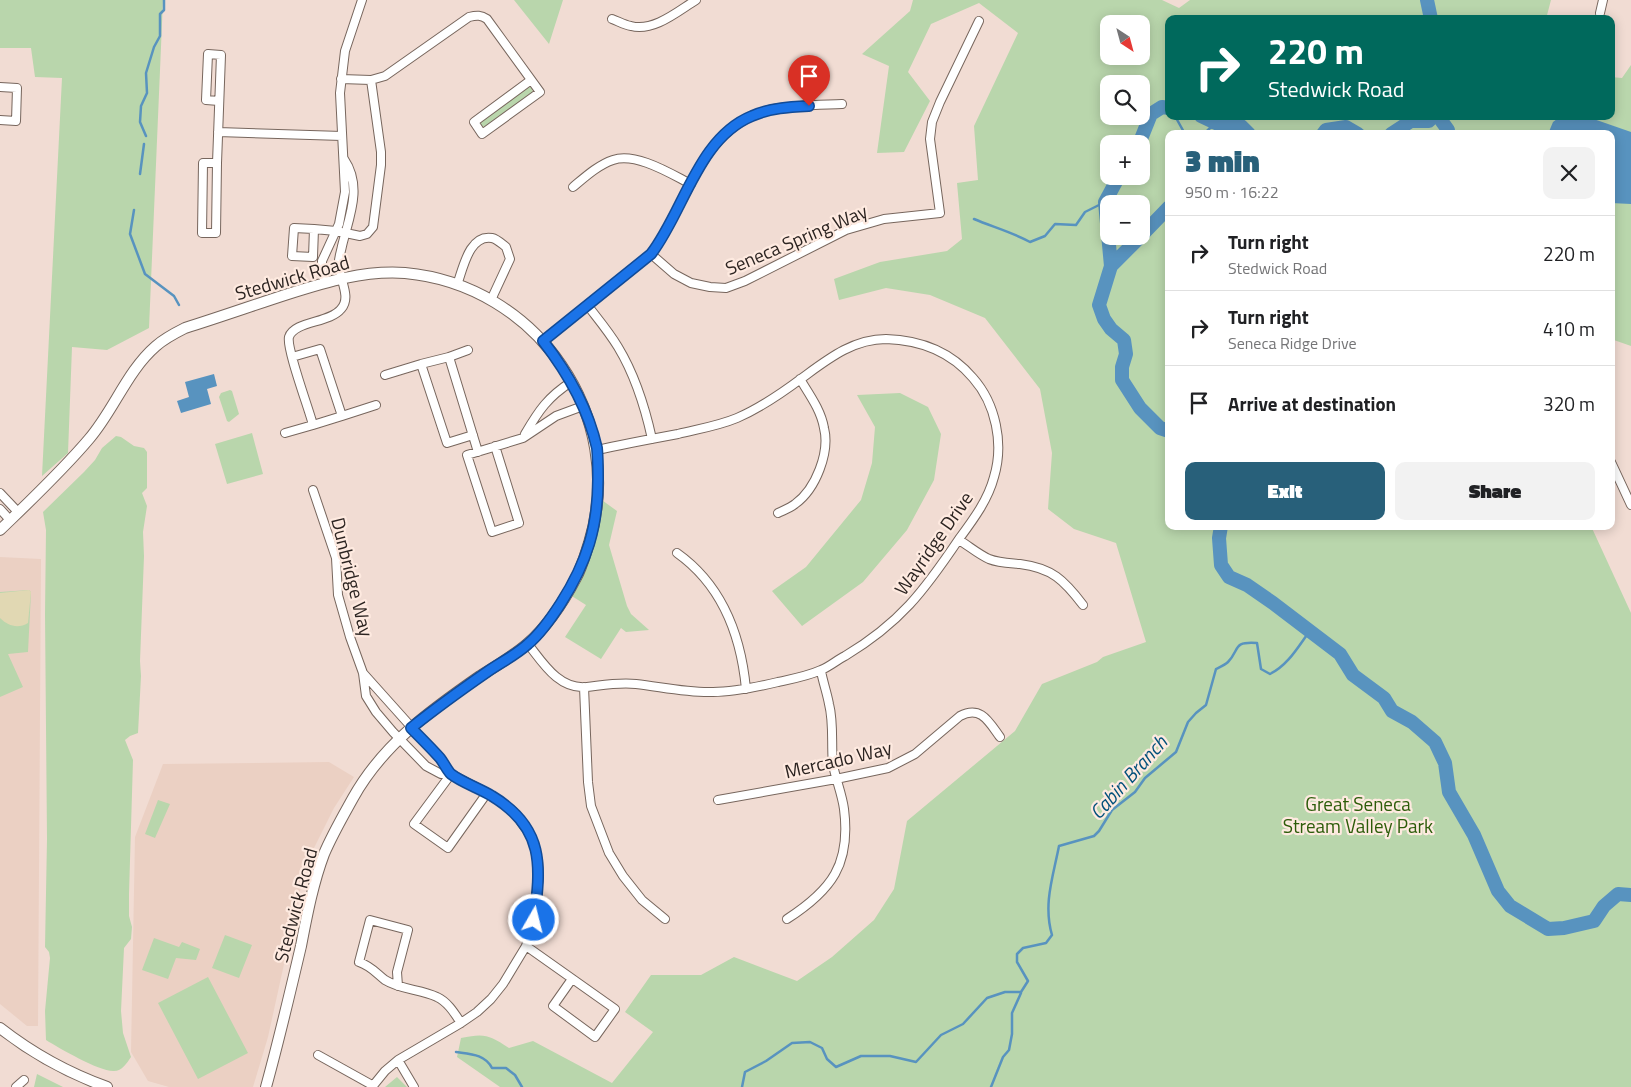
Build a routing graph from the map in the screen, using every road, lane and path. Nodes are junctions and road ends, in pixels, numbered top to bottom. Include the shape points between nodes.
1 (362, 0) edge
2 (696, 0) edge
3 (1602, 0) edge
4 (1600, 13) dead end
5 (612, 19) dead end
6 (979, 20) dead end
7 (341, 79) junction
8 (371, 80) junction
9 (531, 80) junction
10 (0, 87) edge
11 (219, 101) junction
12 (842, 104) dead end
13 (0, 120) edge
14 (218, 132) junction
15 (342, 136) junction
16 (344, 159) junction
17 (217, 162) junction
18 (691, 184) junction
19 (573, 187) dead end
20 (314, 229) junction
21 (336, 231) junction
22 (345, 233) junction
23 (651, 254) junction
24 (341, 278) junction
25 (324, 283) junction
26 (457, 285) junction
27 (491, 300) junction
28 (588, 306) junction
29 (543, 341) junction
30 (468, 350) dead end
31 (292, 357) junction
32 (449, 357) junction
33 (421, 364) junction
34 (385, 375) dead end
35 (800, 380) junction
36 (571, 382) junction
37 (376, 405) dead end
38 (583, 406) junction
39 (342, 416) junction
40 (313, 424) junction
41 (285, 433) dead end
42 (473, 436) junction
43 (523, 438) junction
44 (652, 439) junction
45 (495, 446) junction
46 (597, 450) junction
47 (478, 452) junction
48 (1615, 471) edge
49 (313, 490) dead end
50 (0, 494) edge
51 (1631, 505) edge
52 (0, 509) edge
53 (18, 512) junction
54 (778, 513) dead end
55 (10, 520) junction
56 (0, 530) edge
57 (959, 540) junction
58 (677, 553) dead end
59 (1083, 605) dead end
60 (528, 644) junction
61 (821, 670) junction
62 (363, 673) junction
63 (584, 687) junction
64 (746, 689) junction
65 (411, 728) junction
66 (1000, 737) dead end
67 (399, 738) junction
68 (451, 774) junction
69 (836, 779) junction
70 (488, 793) junction
71 (718, 800) dead end
72 (665, 919) dead end
73 (787, 919) dead end
74 (526, 946) junction
75 (572, 979) junction
76 (398, 986) junction
77 (461, 1023) junction
78 (0, 1028) edge
79 (318, 1055) dead end
80 (398, 1060) junction
81 (24, 1080) dead end
82 (372, 1086) edge
83 (16, 1087) edge
84 (107, 1087) edge
85 (266, 1087) edge
86 (414, 1087) edge

1 - 7 street via 345,51
2 - 5 street via 660,22 640,27
3 - 4 street
6 - 23 street, Seneca Spring Way via 932,122 930,139 940,213 884,219 846,230 745,282 726,288 691,283 674,274
7 - 8 street
7 - 15 street
8 - 9 street via 397,69 475,15 487,19
8 - 22 street via 381,152 373,227 360,236
9 - 9 street via 540,92 482,134 474,122
10 - 13 street via 17,88 16,121
11 - 11 street via 206,100 208,54 220,55
11 - 14 street
12 - 18 street via 792,106 752,116 735,125 703,160
14 - 15 street
14 - 17 street
15 - 16 street
16 - 21 street via 345,192
16 - 22 street via 354,181 354,196
17 - 17 street via 216,233 202,233 203,163
18 - 19 street via 648,163 630,159 614,160 600,166
18 - 23 street
20 - 20 street via 313,257 292,256 294,228
20 - 21 street
21 - 22 street
21 - 25 street via 322,261
22 - 24 street via 338,264
23 - 28 street
24 - 25 street, Stedwick Road
24 - 26 street, Stedwick Road via 405,273
24 - 31 street via 345,292 342,308 326,319 293,330 289,336
25 - 53 street, Stedwick Road via 186,328 164,339 139,365 89,440
26 - 27 street, Stedwick Road
26 - 27 street via 472,247 484,238 494,238 506,247 510,259
27 - 29 street, Stedwick Road via 513,314
28 - 29 street
28 - 44 street via 626,362
29 - 36 street, Stedwick Road
30 - 32 street
31 - 39 street via 320,349
31 - 40 street
32 - 33 street
32 - 42 street
33 - 34 street
33 - 42 street via 447,443
35 - 44 street, Wayridge Drive via 758,407 725,423
35 - 54 street via 818,410 826,443 816,478 796,504
35 - 57 street, Wayridge Drive via 858,342 884,339 932,348 968,372 981,387 995,420 997,464 978,513
36 - 38 street, Stedwick Road
36 - 43 street via 545,402
37 - 39 street
38 - 43 street via 556,416
38 - 46 street, Stedwick Road
39 - 40 street
40 - 41 street
42 - 47 street
43 - 45 street
44 - 46 street, Wayridge Drive
45 - 47 street
45 - 47 street via 519,523 492,532 467,455
46 - 60 street, Stedwick Road via 598,500 582,566 552,617
48 - 51 street
49 - 62 street, Dunbridge Way via 336,558 338,595
50 - 53 street
52 - 55 street
53 - 55 street, Stedwick Road
55 - 56 street, Stedwick Road
57 - 59 street via 988,559 1047,570 1069,586
57 - 61 street, Wayridge Drive via 932,580 904,612 860,647
58 - 64 street via 707,581 725,608 740,648
60 - 63 street, Wayridge Drive via 564,683
60 - 65 street, Stedwick Road
61 - 64 street, Wayridge Drive
61 - 69 street via 830,704
62 - 65 street, Dunbridge Way
62 - 67 street, Dunbridge Way via 366,696
63 - 64 street, Wayridge Drive via 616,682 665,690 714,692
63 - 72 street via 592,806 609,853 623,876 642,900
65 - 67 street, Stedwick Road
65 - 68 street, Dunbridge Way
66 - 69 street, Mercado Way via 985,718 968,712 900,762 888,768
67 - 68 street, Dunbridge Way via 426,766 441,774
67 - 85 street, Stedwick Road via 355,794 324,853
68 - 70 street
68 - 70 street via 414,824 448,848
69 - 71 street, Mercado Way
69 - 73 street via 846,835 839,866 823,892
70 - 74 street via 513,811 524,824 535,847 539,877 534,920
74 - 75 street
74 - 77 street via 491,999
75 - 75 street via 615,1009 595,1037 552,1006
76 - 76 street via 385,980 369,965 359,962 370,920 408,930 397,972
76 - 77 street via 438,997
77 - 80 street
78 - 84 street via 47,1059
79 - 82 street
80 - 82 street
80 - 86 street
81 - 83 street

